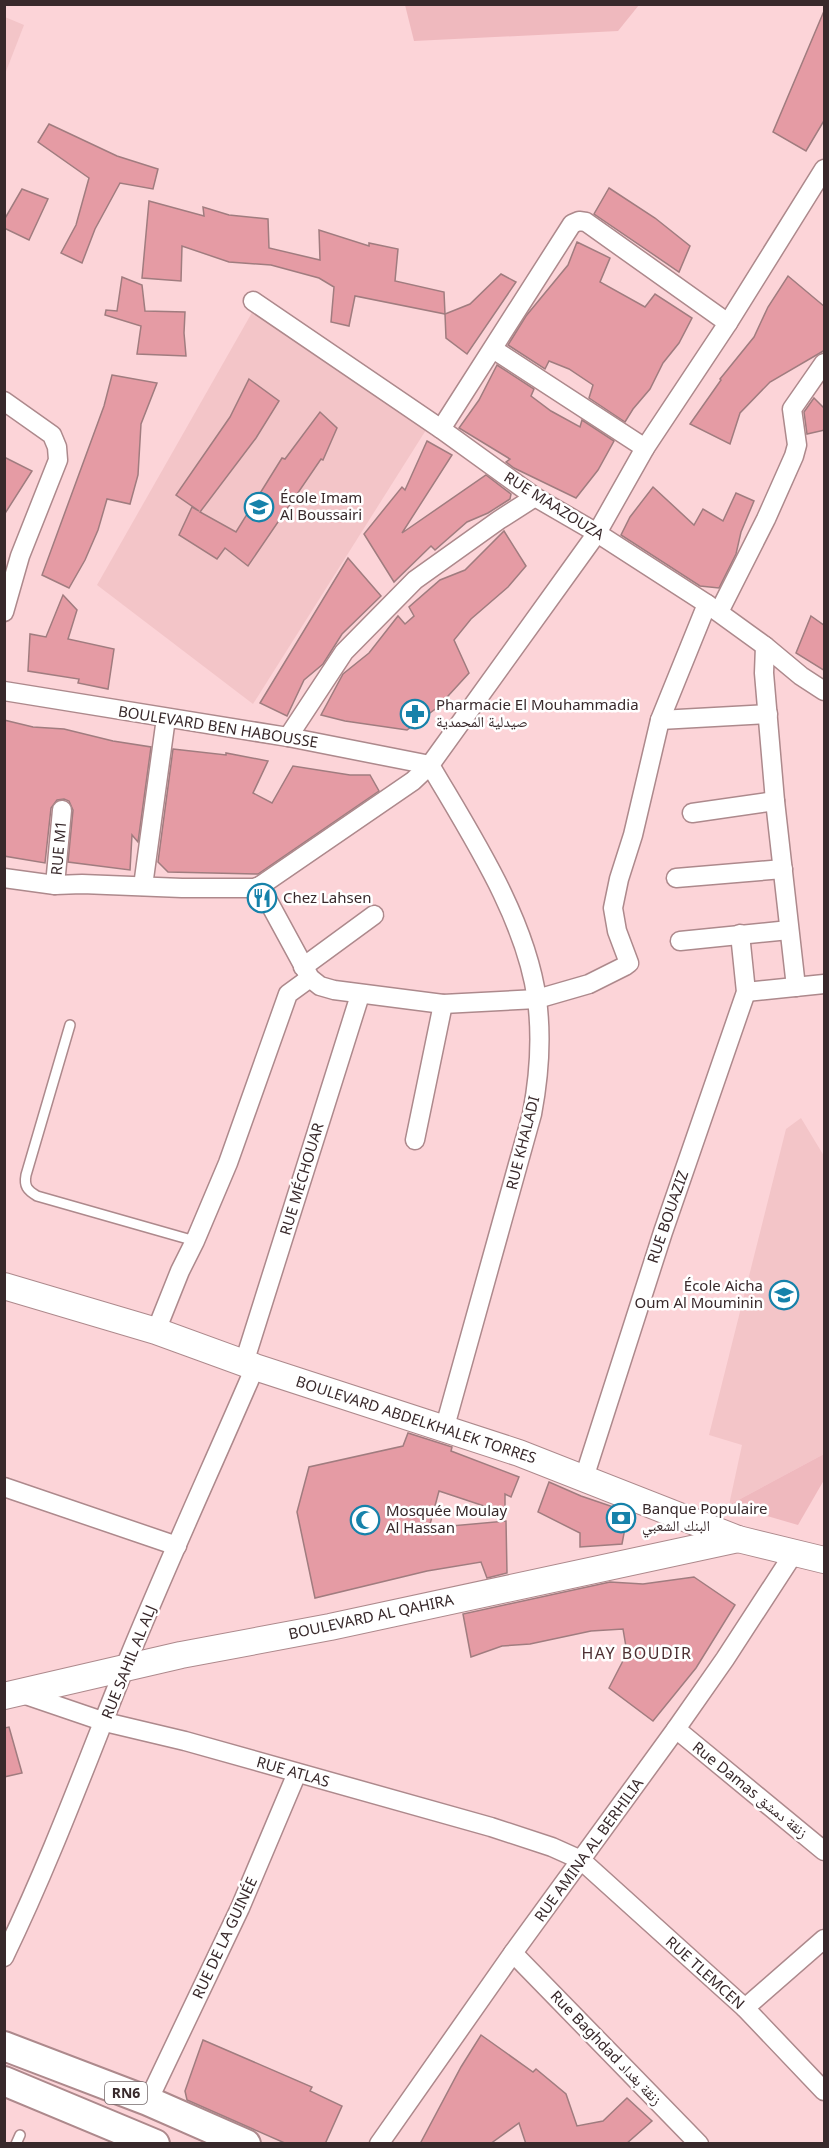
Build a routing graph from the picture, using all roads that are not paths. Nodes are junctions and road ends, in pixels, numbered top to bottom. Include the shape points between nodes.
1 (825, 169) edge
2 (253, 301) dead end
3 (728, 323) junction
4 (493, 349) junction
5 (825, 363) edge
6 (4, 401) edge
7 (441, 429) junction
8 (645, 448) junction
9 (535, 497) junction
10 (597, 533) junction
11 (12, 555) edge
12 (713, 608) junction
13 (4, 612) edge
14 (765, 646) junction
15 (4, 690) edge
16 (825, 691) edge
17 (768, 714) junction
18 (166, 718) junction
19 (660, 720) junction
20 (288, 737) junction
21 (430, 765) junction
22 (775, 801) junction
23 (62, 810) dead end
24 (692, 813) dead end
25 (783, 869) junction
26 (4, 878) edge
27 (676, 878) dead end
28 (55, 885) junction
29 (143, 886) junction
30 (260, 886) junction
31 (374, 915) dead end
32 (789, 930) junction
33 (740, 934) junction
34 (680, 941) dead end
35 (306, 973) junction
36 (796, 987) junction
37 (824, 990) edge
38 (746, 992) junction
39 (360, 995) junction
40 (537, 999) junction
41 (443, 1004) junction
42 (70, 1025) dead end
43 (415, 1140) dead end
44 (195, 1241) junction
45 (4, 1286) edge
46 (156, 1331) junction
47 (249, 1365) junction
48 (444, 1430) junction
49 (584, 1478) junction
50 (4, 1487) edge
51 (738, 1539) junction
52 (177, 1546) junction
53 (794, 1553) junction
54 (825, 1560) edge
55 (125, 1668) junction
56 (9, 1692) edge
57 (105, 1722) junction
58 (676, 1729) junction
59 (297, 1773) junction
60 (825, 1851) edge
61 (581, 1860) junction
62 (825, 1939) edge
63 (513, 1953) junction
64 (4, 1957) edge
65 (745, 2008) junction
66 (4, 2046) edge
67 (4, 2081) edge
68 (825, 2091) edge
69 (148, 2101) junction
70 (155, 2144) edge
71 (246, 2144) edge
72 (379, 2144) edge
73 (699, 2144) edge

1 - 3 street
2 - 7 street, RUE MAAZOUZA
3 - 4 street via 586,222 579,221 572,224
3 - 8 street
4 - 7 street
4 - 8 street
5 - 12 street via 792,409 797,445 766,519
6 - 11 street via 51,435 58,460
7 - 9 street, RUE MAAZOUZA
8 - 10 street
9 - 10 street, RUE MAAZOUZA
9 - 20 street via 415,580 344,652
10 - 12 street, RUE MAAZOUZA
10 - 21 street
11 - 13 street
12 - 14 street, RUE MAAZOUZA
12 - 19 street
14 - 16 street, RUE MAAZOUZA
14 - 17 street
15 - 18 street, BOULEVARD BEN HABOUSSE
17 - 19 street
17 - 22 street
18 - 20 street, BOULEVARD BEN HABOUSSE
18 - 29 street
19 - 40 street via 613,908 629,963 589,984
20 - 21 street, BOULEVARD BEN HABOUSSE
21 - 30 street via 403,789
21 - 40 street, RUE KHALADI via 508,905 530,966
22 - 24 street
22 - 25 street
23 - 28 street, RUE M1
25 - 27 street
25 - 32 street
26 - 28 street
28 - 29 street
29 - 30 street
30 - 35 street
31 - 35 street
32 - 33 street
32 - 36 street
33 - 34 street
33 - 38 street
35 - 39 street via 327,988
35 - 44 street via 288,994 228,1163
36 - 37 street
36 - 38 street
38 - 49 street, RUE BOUAZIZ
39 - 41 street
39 - 47 street, RUE MÉCHOUAR
40 - 41 street
40 - 48 street, RUE KHALADI via 540,1048 532,1114
41 - 43 street
42 - 44 lane via 26,1175 26,1188 37,1196
44 - 46 street
45 - 46 main road, BOULEVARD ABDELKHALEK TORRES
46 - 47 main road, BOULEVARD ABDELKHALEK TORRES
47 - 48 main road, BOULEVARD ABDELKHALEK TORRES
47 - 52 street, RUE SAHIL AL ALJ
48 - 49 main road, BOULEVARD ABDELKHALEK TORRES
49 - 51 main road, BOULEVARD ABDELKHALEK TORRES
50 - 52 street
51 - 53 main road, BOULEVARD ABDELKHALEK TORRES
51 - 55 main road, BOULEVARD AL QAHIRA
52 - 55 street, RUE SAHIL AL ALJ
53 - 54 main road, BOULEVARD ABDELKHALEK TORRES
53 - 58 street, RUE AMINA AL BERHILIA
55 - 56 main road, BOULEVARD AL QAHIRA
55 - 57 street, RUE SAHIL AL ALJ
56 - 57 street, RUE ATLAS
57 - 59 street, RUE ATLAS
57 - 64 street, RUE SAHIL AL ALJ via 33,1898
58 - 60 street, Rue Damas زنقة دمشق
58 - 61 street, RUE AMINA AL BERHILIA
59 - 61 street, RUE ATLAS via 491,1827
59 - 69 street, RUE DE LA GUINÉE via 240,1908
61 - 63 street, RUE AMINA AL BERHILIA
61 - 65 street, RUE TLEMCEN
62 - 65 street
63 - 72 street, RUE AMINA AL BERHILIA
63 - 73 street, Rue Baghdad زنقة بغداد
65 - 68 street, RUE TLEMCEN
66 - 69 main road, RN6
67 - 70 main road, RN6
69 - 71 main road, RN6

